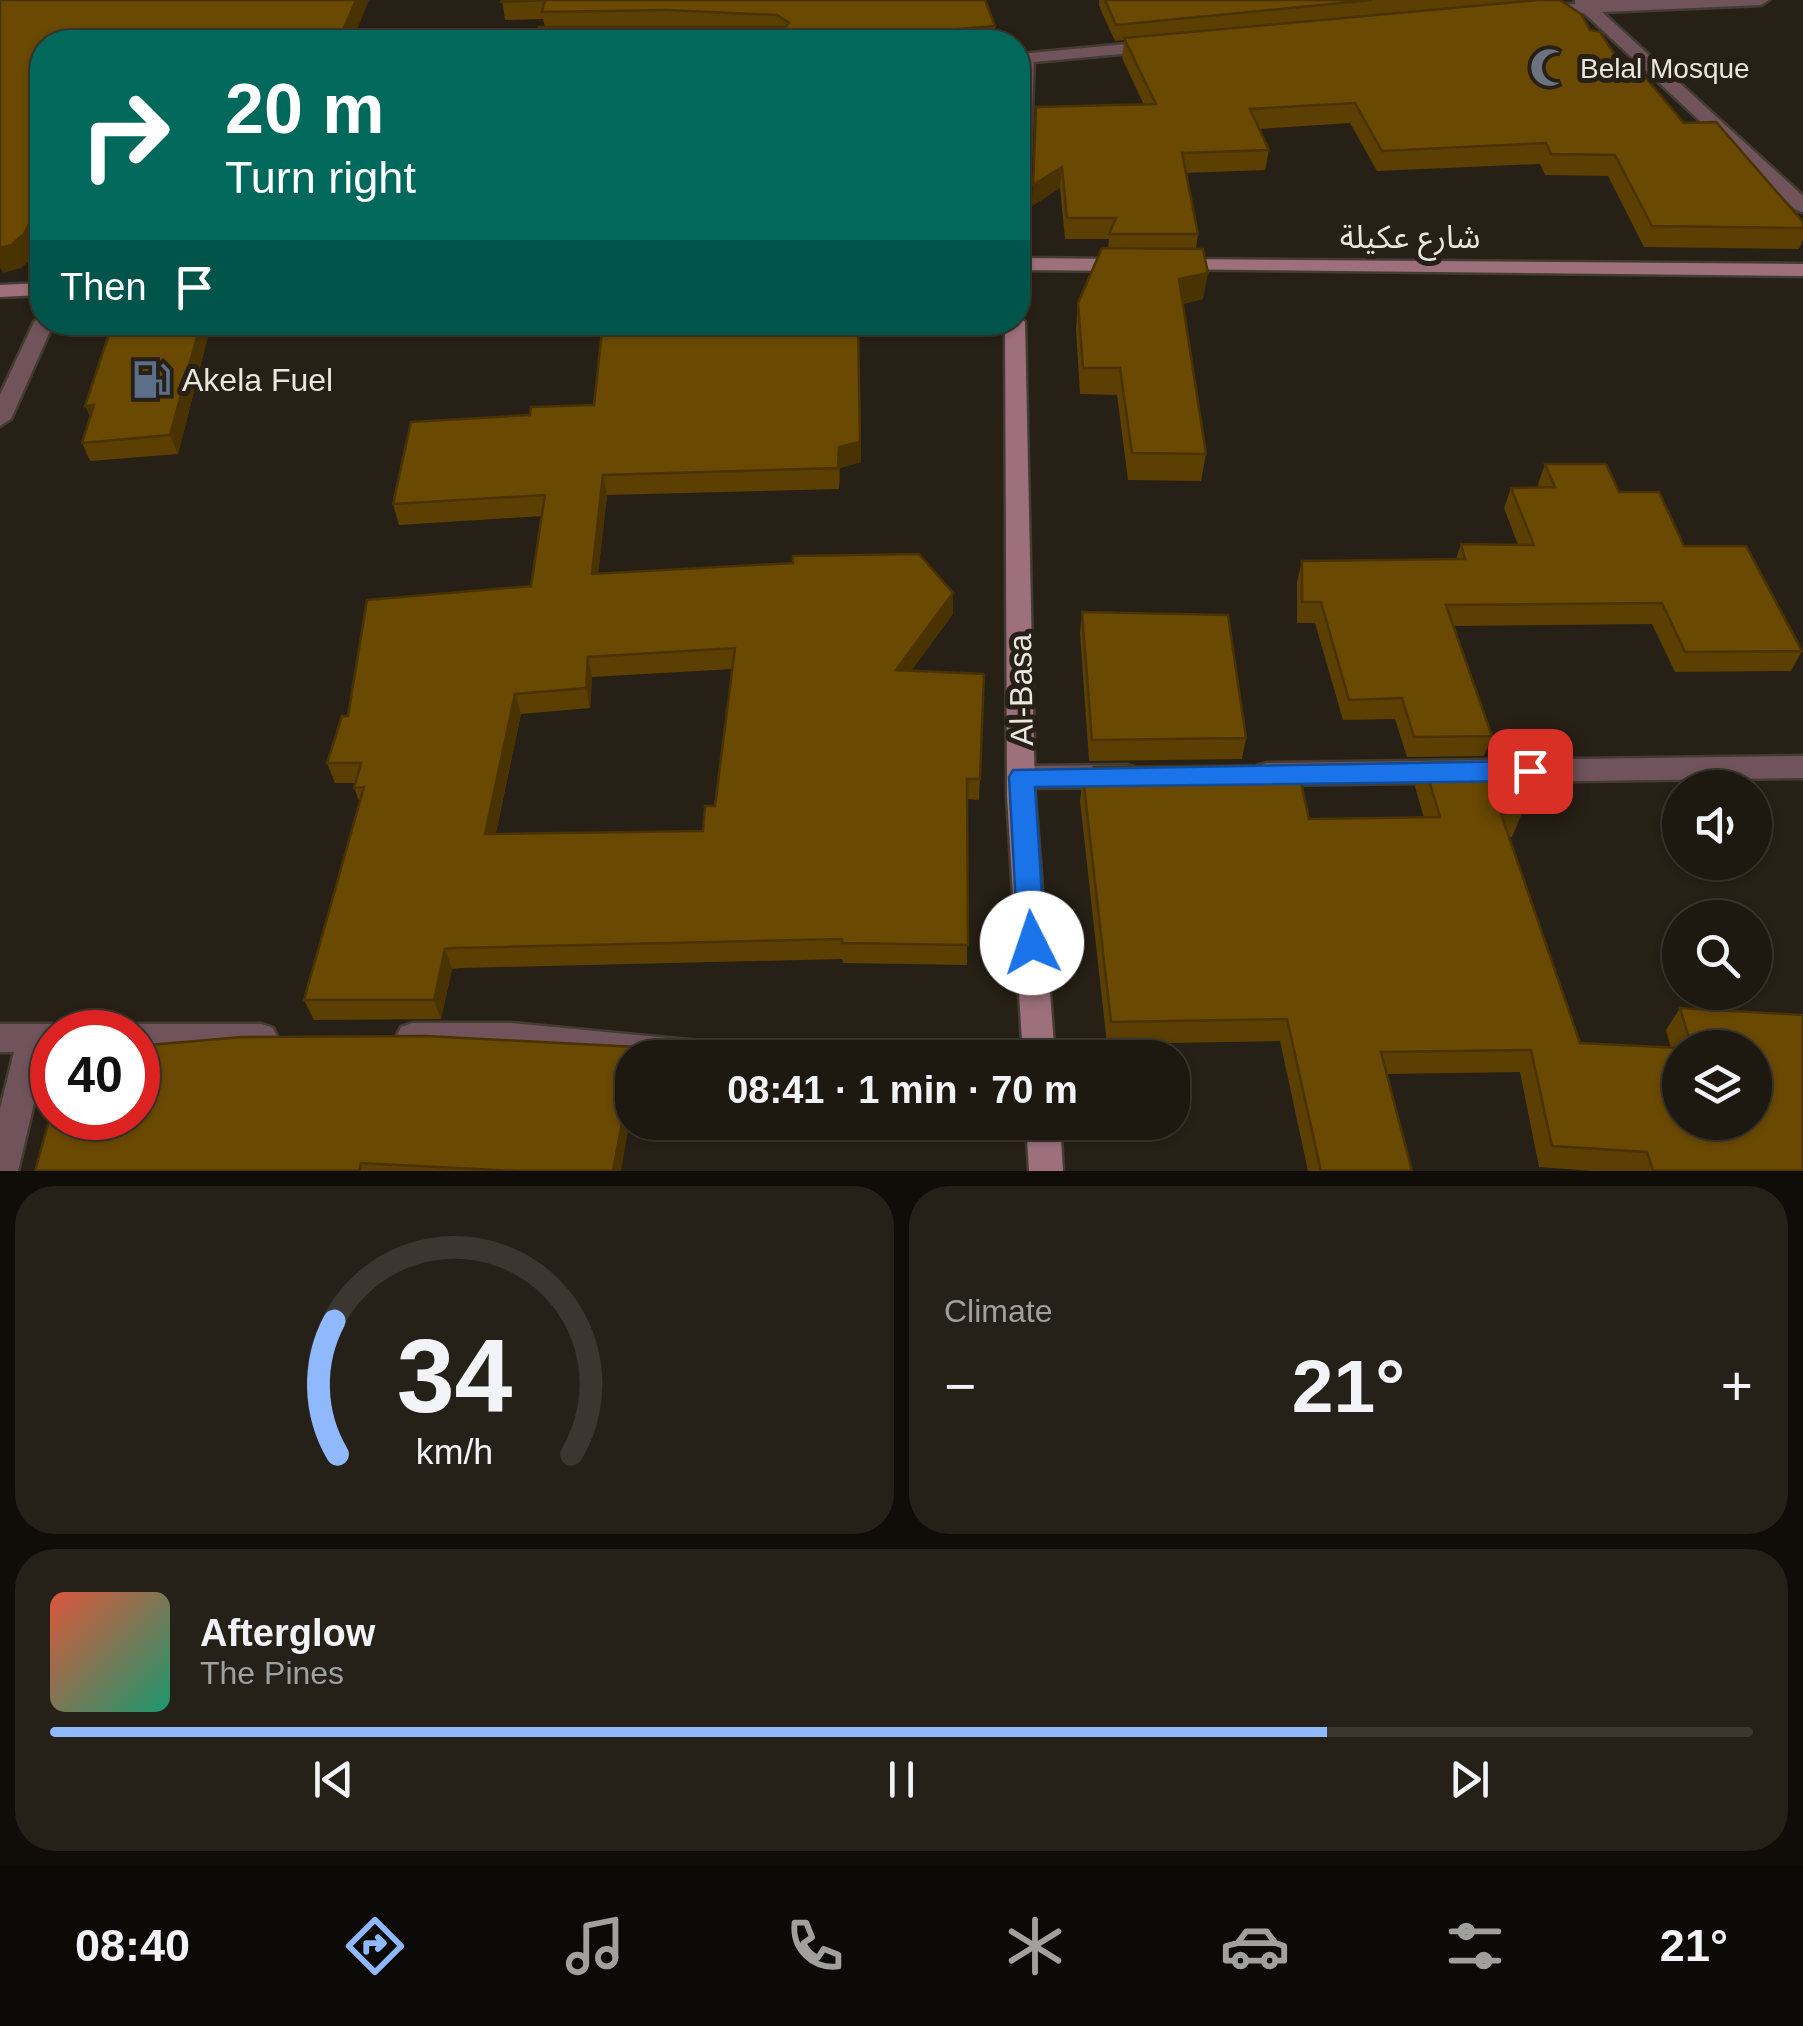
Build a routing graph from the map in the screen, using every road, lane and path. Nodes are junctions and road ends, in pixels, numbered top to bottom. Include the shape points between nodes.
1 (1761, 0) edge
2 (1583, 3) edge
3 (1529, 11) edge
4 (1181, 44) edge
5 (1030, 57) edge
6 (1803, 206) edge
7 (1030, 264) edge
8 (1803, 270) edge
9 (30, 289) edge
10 (0, 290) edge
11 (38, 335) edge
12 (1015, 335) edge
13 (0, 419) edge
14 (1803, 767) edge
15 (1237, 774) edge
16 (1159, 775) edge
17 (1022, 777) junction
18 (373, 1037) edge
19 (0, 1038) edge
20 (30, 1038) edge
21 (160, 1038) edge
22 (295, 1038) edge
23 (1038, 1040) edge
24 (615, 1047) edge
25 (30, 1079) edge
26 (1044, 1140) edge
27 (1, 1171) edge
28 (1046, 1171) edge

1 - 2 street
2 - 3 street
2 - 6 street
4 - 5 street
7 - 8 street, شارع عكيلة
9 - 10 street
11 - 13 street
12 - 17 street, Al-Basa
14 - 15 street
16 - 17 street
17 - 23 street, Al-Basa
18 - 24 street via 511,1037
19 - 20 street
21 - 22 street
25 - 27 street
26 - 28 street

